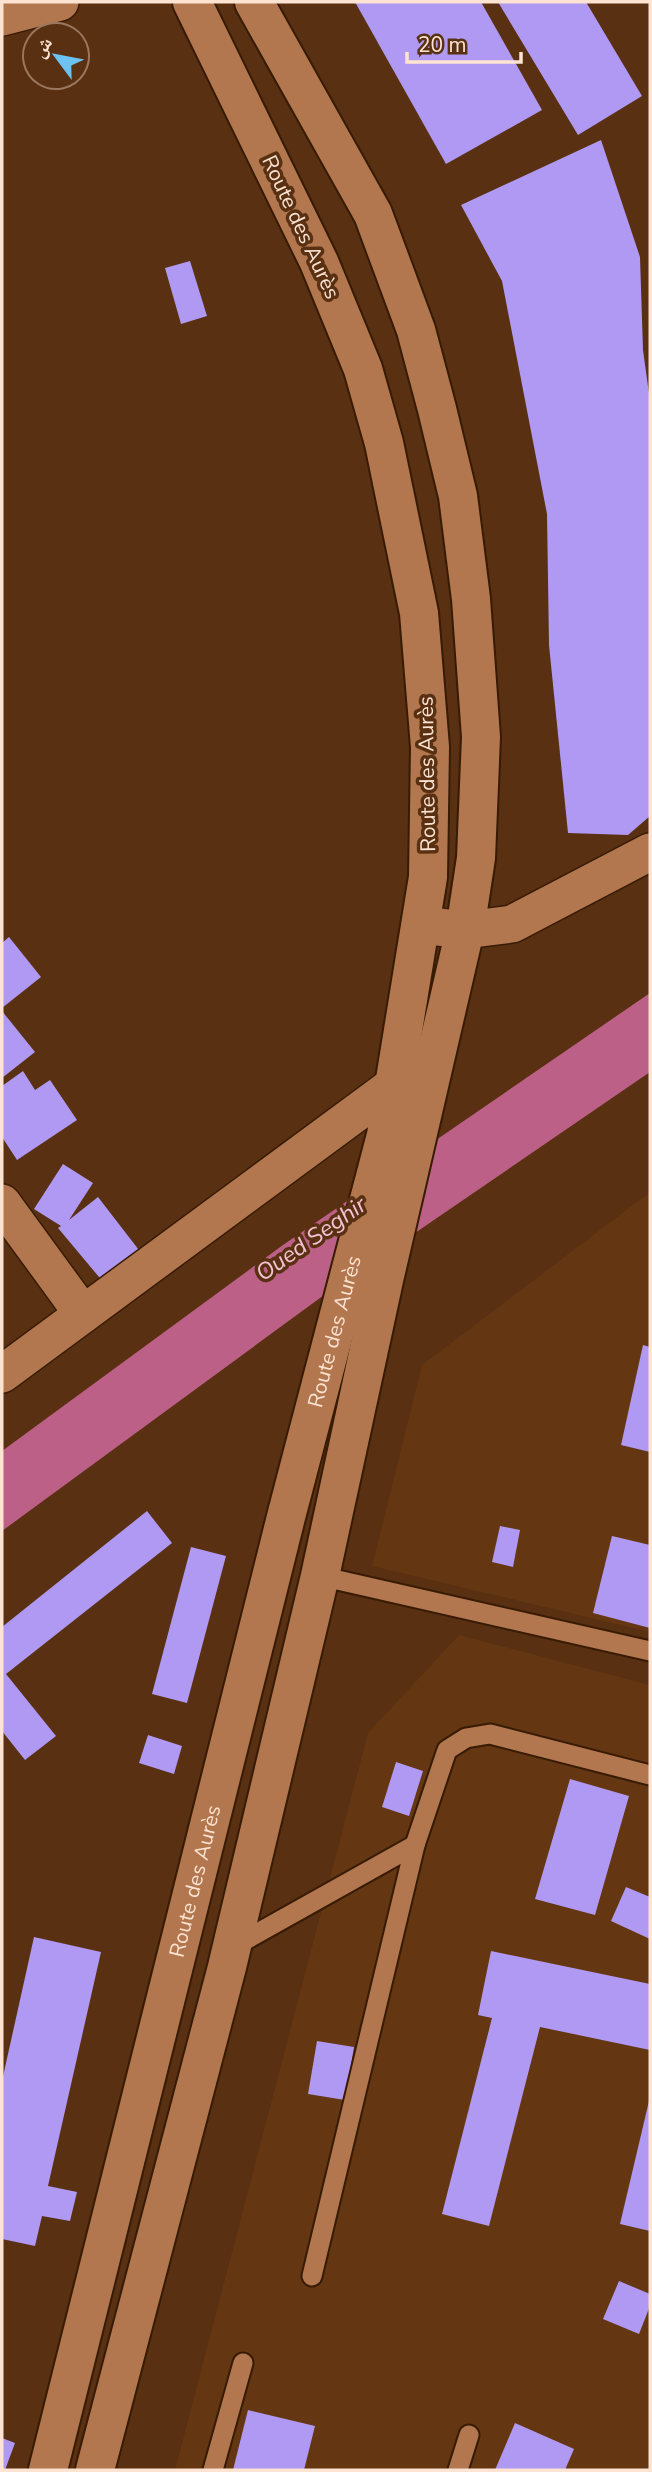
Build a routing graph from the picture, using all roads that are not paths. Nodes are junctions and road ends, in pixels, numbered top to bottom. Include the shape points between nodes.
1 (16, 2) edge
2 (60, 2) edge
3 (192, 2) edge
4 (254, 2) edge
5 (2, 12) edge
6 (2, 17) edge
7 (650, 852) edge
8 (421, 925) junction
9 (465, 930) junction
10 (394, 1086) junction
11 (402, 1136) junction
12 (2, 1203) edge
13 (83, 1314) junction
14 (2, 1374) edge
15 (320, 1576) junction
16 (650, 1651) edge
17 (650, 1774) edge
18 (415, 1845) junction
19 (232, 1947) junction
20 (312, 2276) dead end
21 (243, 2364) dead end
22 (468, 2435) dead end
23 (48, 2470) edge
24 (95, 2470) edge
25 (214, 2470) edge
26 (458, 2470) edge

1 - 5 street
2 - 6 street
3 - 8 street, Route des Aurès via 319,261 363,369 384,443 419,613 430,747 428,877
4 - 9 street, Route des Aurès via 373,214 416,330 458,496 481,737 476,858
7 - 9 street via 512,924
8 - 9 street
8 - 10 street, Route des Aurès
9 - 11 street, Route des Aurès
10 - 11 street, Route des Aurès
10 - 13 street
11 - 15 street, Route des Aurès via 368,1352
11 - 23 street, Route des Aurès via 330,1347
12 - 13 street
13 - 14 street
15 - 16 lane
15 - 19 street, Route des Aurès
17 - 18 lane via 490,1734 466,1738 447,1750
18 - 19 lane
18 - 20 lane
19 - 24 street, Route des Aurès
21 - 25 lane
22 - 26 lane

